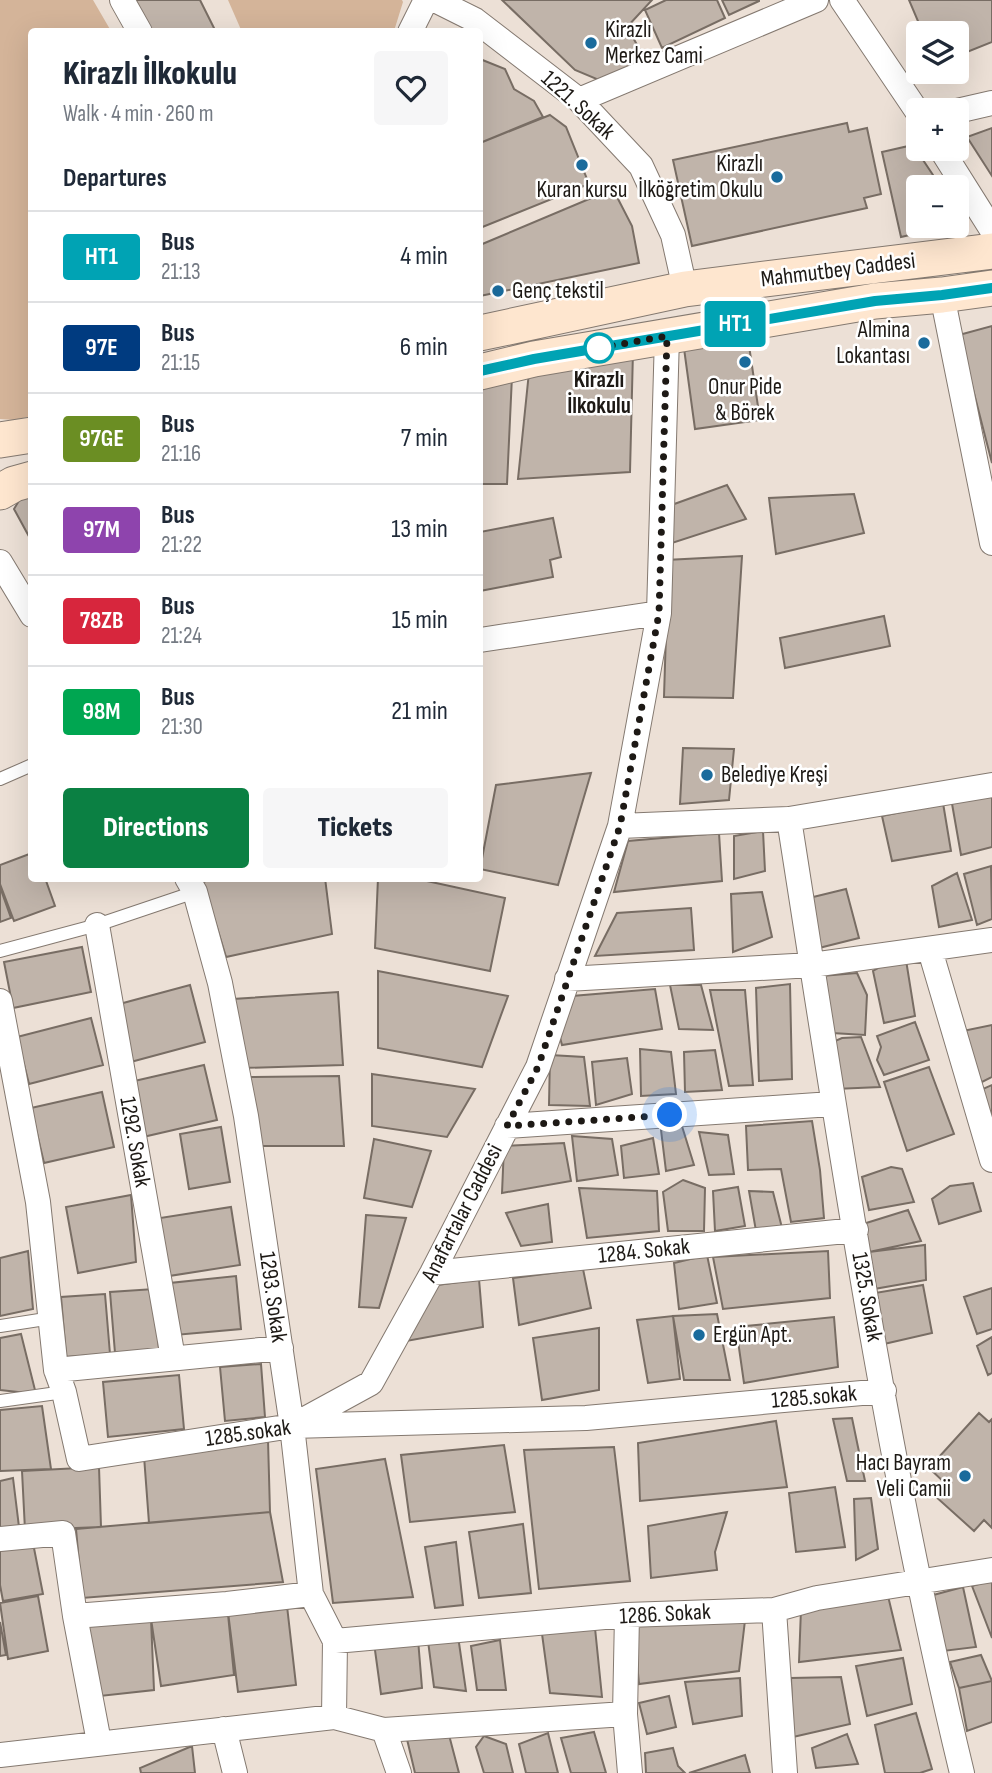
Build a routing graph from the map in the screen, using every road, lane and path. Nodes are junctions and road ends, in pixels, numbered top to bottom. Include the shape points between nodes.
1 (122, 0) edge
2 (426, 0) edge
3 (435, 0) edge
4 (816, 0) edge
5 (842, 0) edge
6 (138, 28) edge
7 (412, 28) edge
8 (908, 98) edge
9 (579, 100) junction
10 (992, 103) edge
11 (969, 108) edge
12 (949, 161) edge
13 (992, 230) edge
14 (992, 251) edge
15 (870, 265) junction
16 (992, 288) edge
17 (685, 289) junction
18 (942, 295) junction
19 (875, 301) junction
20 (483, 331) edge
21 (667, 336) junction
22 (483, 371) edge
23 (28, 436) edge
24 (0, 440) edge
25 (28, 480) edge
26 (0, 492) edge
27 (992, 543) edge
28 (0, 562) edge
29 (28, 608) edge
30 (659, 613) junction
31 (483, 640) edge
32 (28, 767) edge
33 (0, 779) edge
34 (992, 785) edge
35 (789, 819) junction
36 (620, 826) junction
37 (191, 885) edge
38 (97, 925) junction
39 (992, 940) edge
40 (930, 950) junction
41 (0, 951) edge
42 (812, 965) junction
43 (567, 979) junction
44 (0, 1001) edge
45 (832, 1104) junction
46 (507, 1126) junction
47 (992, 1160) edge
48 (856, 1230) junction
49 (432, 1273) junction
50 (52, 1318) junction
51 (0, 1326) edge
52 (281, 1348) junction
53 (173, 1358) junction
54 (60, 1381) junction
55 (884, 1391) junction
56 (0, 1401) edge
57 (292, 1426) junction
58 (0, 1539) edge
59 (992, 1570) edge
60 (920, 1583) junction
61 (310, 1594) junction
62 (774, 1610) junction
63 (627, 1615) junction
64 (75, 1616) junction
65 (335, 1641) junction
66 (625, 1714) junction
67 (334, 1717) junction
68 (224, 1729) junction
69 (384, 1730) junction
70 (99, 1742) junction
71 (0, 1755) edge
72 (235, 1773) edge
73 (399, 1773) edge
74 (630, 1773) edge
75 (785, 1773) edge
76 (962, 1773) edge

1 - 6 street
2 - 7 street
3 - 9 street, 1221. Sokak via 475,20
4 - 9 street
5 - 8 street
9 - 17 street, 1221. Sokak via 641,166 673,235
10 - 11 street
12 - 13 street
14 - 15 main road, Mahmutbey Caddesi
15 - 17 main road, Mahmutbey Caddesi
15 - 19 street
16 - 18 main road, Mahmutbey Caddesi
17 - 20 main road, Mahmutbey Caddesi
18 - 19 main road, Mahmutbey Caddesi
18 - 27 street
19 - 21 main road, Mahmutbey Caddesi
21 - 22 main road, Mahmutbey Caddesi
21 - 30 street, Anafartalar Caddesi
23 - 24 main road
25 - 26 main road
28 - 29 street
30 - 31 street
30 - 36 street, Anafartalar Caddesi
32 - 33 lane
34 - 35 street
35 - 36 street
35 - 42 street, 1325. Sokak
36 - 43 street, Anafartalar Caddesi
37 - 38 lane
37 - 52 street, 1293. Sokak via 220,983 246,1116
38 - 41 lane
38 - 53 street, 1292. Sokak
39 - 40 street
40 - 42 street
40 - 47 street
42 - 43 street
42 - 45 street, 1325. Sokak
43 - 46 street, Anafartalar Caddesi via 538,1067
44 - 50 street, 1285.sokak via 38,1202
45 - 46 street
45 - 48 street, 1325. Sokak
46 - 49 street, Anafartalar Caddesi
48 - 49 street, 1284. Sokak
48 - 55 street, 1325. Sokak
49 - 57 street, Anafartalar Caddesi via 371,1383
50 - 51 lane
50 - 54 street, 1285.sokak
52 - 53 street
52 - 57 street, 1293. Sokak
53 - 54 street
54 - 56 lane
54 - 57 street, 1285.sokak via 79,1460
55 - 57 street, 1285.sokak via 586,1418
55 - 60 street, 1325. Sokak
57 - 61 street, 1293. Sokak
58 - 64 street via 63,1533
59 - 60 street, 1286. Sokak
60 - 62 street, 1286. Sokak via 817,1598
60 - 76 street, 1325. Sokak
61 - 64 street
61 - 65 street, 1293. Sokak
62 - 63 street, 1286. Sokak
62 - 75 street
63 - 65 street, 1286. Sokak
63 - 66 street
64 - 70 street
65 - 67 street, 1293. Sokak
66 - 69 street
66 - 74 street
67 - 68 street
67 - 69 street
68 - 70 street
68 - 72 street
69 - 73 street
70 - 71 street

